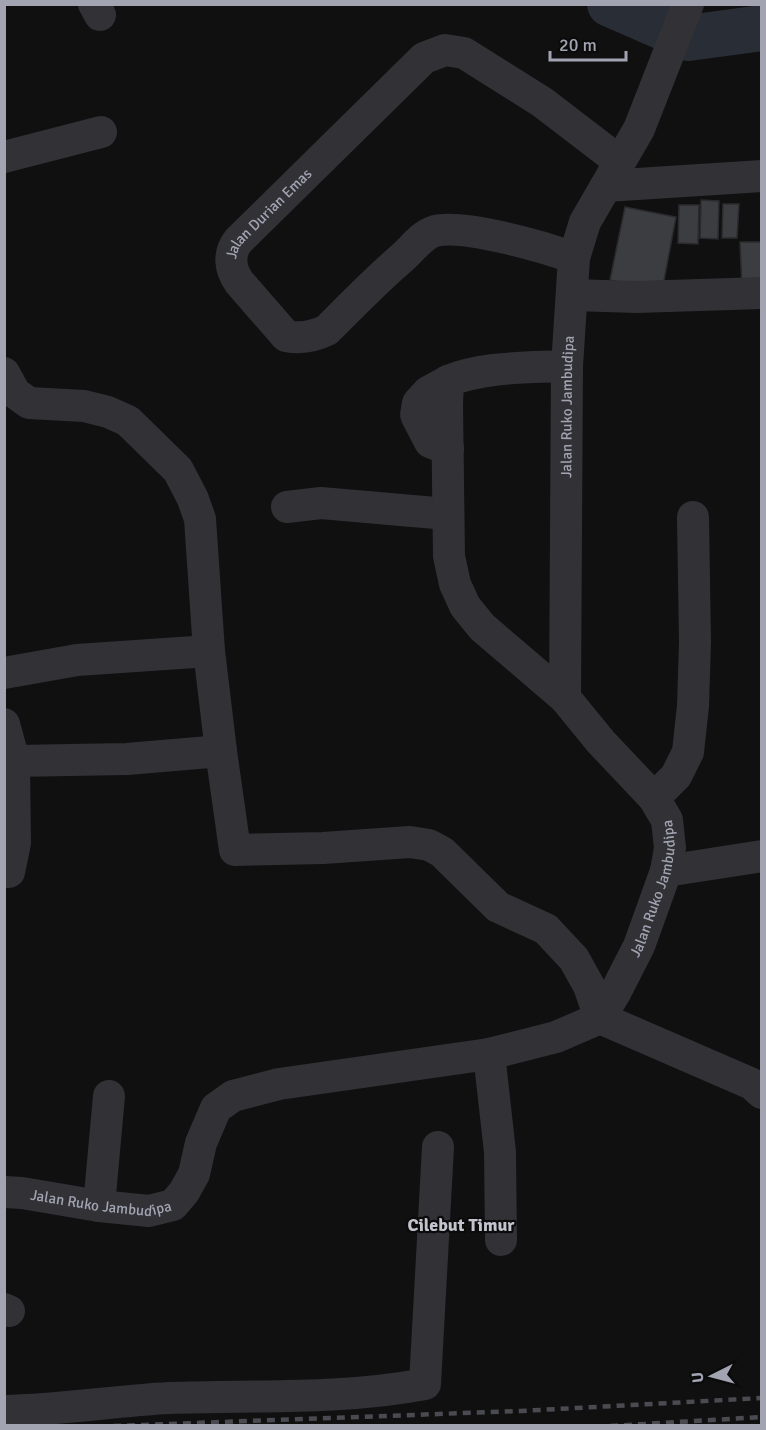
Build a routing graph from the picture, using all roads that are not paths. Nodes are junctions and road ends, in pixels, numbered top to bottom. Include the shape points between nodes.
1 (688, 4) edge
2 (101, 132) dead end
3 (4, 157) edge
4 (613, 174) junction
5 (762, 176) edge
6 (574, 258) junction
7 (762, 293) edge
8 (572, 296) junction
9 (567, 366) junction
10 (4, 373) edge
11 (287, 507) dead end
12 (447, 514) junction
13 (693, 517) dead end
14 (209, 651) junction
15 (4, 673) edge
16 (565, 698) junction
17 (4, 724) edge
18 (220, 751) junction
19 (14, 761) junction
20 (654, 798) junction
21 (762, 856) edge
22 (666, 871) junction
23 (9, 872) dead end
24 (600, 1018) junction
25 (489, 1054) junction
26 (762, 1093) edge
27 (109, 1096) dead end
28 (438, 1147) dead end
29 (4, 1192) edge
30 (99, 1206) junction
31 (501, 1240) dead end
32 (4, 1411) edge

1 - 4 street, Jalan Ruko Jambudipa via 639,129
2 - 3 street
4 - 5 street
4 - 6 street, Jalan Ruko Jambudipa via 585,222
4 - 6 street, Jalan Durian Emas via 542,102 464,52 445,50 415,66 238,241 231,257 239,282 286,336 297,338 327,330 382,274 435,231 461,229
6 - 8 street, Jalan Ruko Jambudipa
7 - 8 street
8 - 9 street, Jalan Ruko Jambudipa
9 - 12 street via 492,370 448,381
9 - 16 street, Jalan Ruko Jambudipa
10 - 14 street via 15,393 29,403 84,406 128,422 178,470 200,519
11 - 12 street via 321,503
12 - 16 street via 449,556 465,606 482,627
13 - 20 street via 695,642 688,752 676,776
14 - 15 street via 77,660
14 - 18 street
16 - 20 street, Jalan Ruko Jambudipa
17 - 19 street
18 - 19 street via 128,759
18 - 24 street via 235,850 410,842 429,845 442,852 498,907 546,929 574,959
19 - 23 street via 15,843
20 - 22 street, Jalan Ruko Jambudipa via 667,820 670,848
21 - 22 street
22 - 24 street, Jalan Ruko Jambudipa via 639,946
24 - 25 street, Jalan Ruko Jambudipa via 556,1037
24 - 26 street via 753,1084
25 - 30 street, Jalan Ruko Jambudipa via 279,1084 233,1096 216,1108 201,1143 194,1174 173,1205 149,1211
25 - 31 street via 500,1152
27 - 30 street
28 - 32 street via 425,1384 319,1396 248,1395
29 - 30 street, Jalan Ruko Jambudipa

